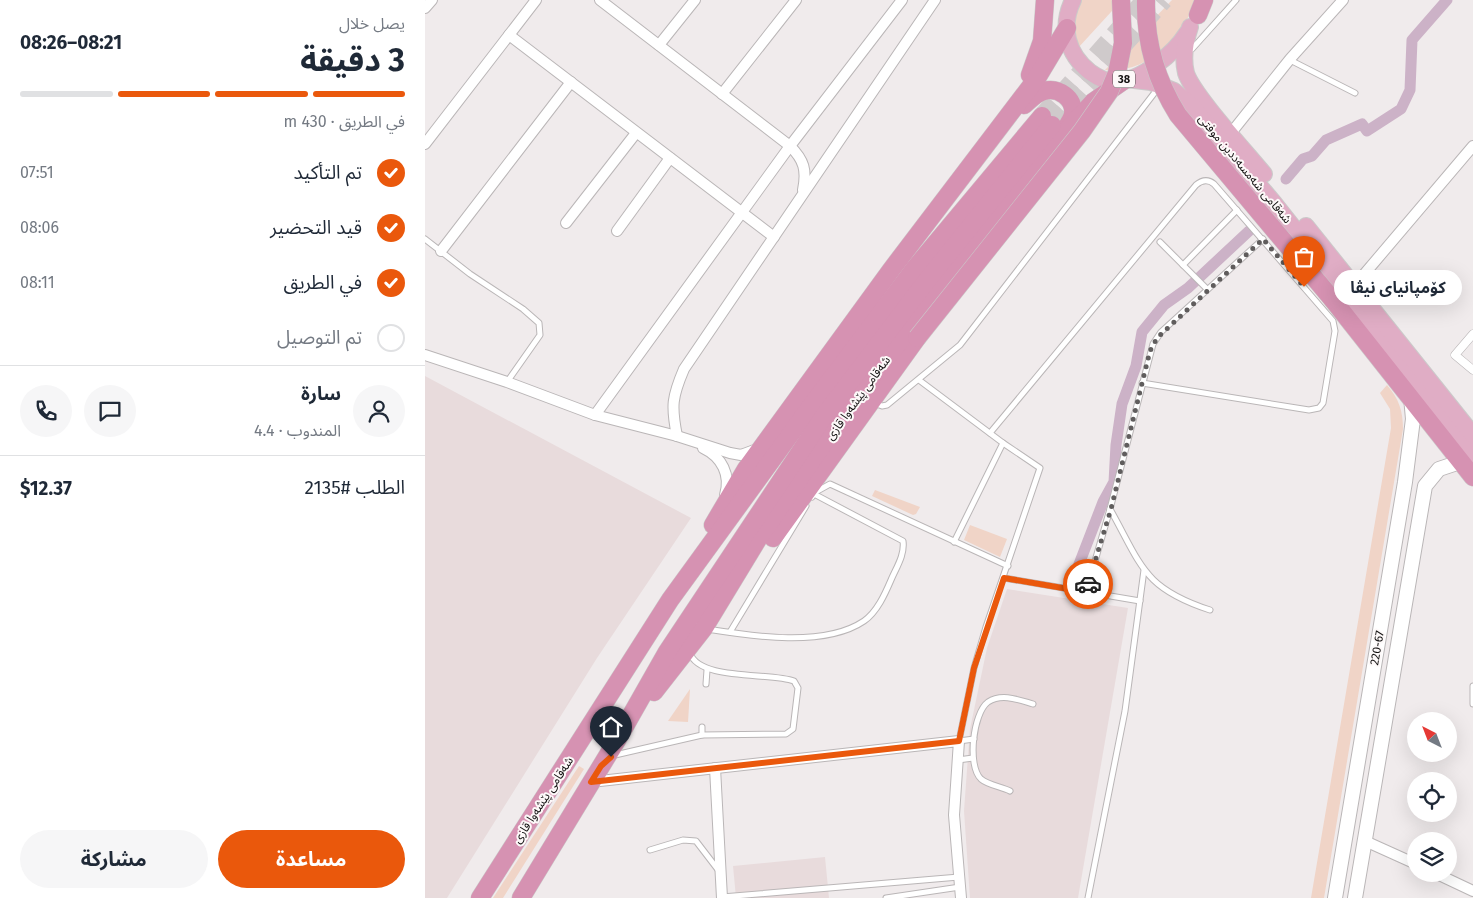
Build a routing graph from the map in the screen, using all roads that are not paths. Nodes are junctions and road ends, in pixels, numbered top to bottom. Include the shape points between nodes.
1 (431, 0) edge
2 (536, 0) edge
3 (600, 0) edge
4 (695, 0) edge
5 (796, 0) edge
6 (902, 0) edge
7 (935, 0) edge
8 (1045, 0) edge
9 (1064, 0) edge
10 (1073, 0) edge
11 (1121, 0) edge
12 (1146, 0) edge
13 (1236, 0) edge
14 (1343, 0) edge
15 (425, 8) edge
16 (1199, 10) edge
17 (1067, 22) junction
18 (509, 35) junction
19 (659, 45) junction
20 (1184, 51) junction
21 (1290, 59) junction
22 (1126, 79) junction
23 (571, 82) junction
24 (1160, 85) junction
25 (1355, 93) dead end
26 (722, 94) junction
27 (1052, 125) junction
28 (1002, 127) junction
29 (636, 133) junction
30 (1231, 133) junction
31 (426, 142) edge
32 (790, 146) junction
33 (1473, 146) edge
34 (985, 148) junction
35 (670, 158) junction
36 (801, 196) junction
37 (1237, 210) junction
38 (742, 211) junction
39 (566, 223) dead end
40 (617, 232) dead end
41 (774, 237) junction
42 (425, 239) edge
43 (1263, 239) junction
44 (1160, 242) dead end
45 (441, 251) junction
46 (1183, 266) junction
47 (1355, 285) junction
48 (1207, 289) junction
49 (1473, 334) edge
50 (425, 355) edge
51 (1473, 370) edge
52 (919, 380) junction
53 (507, 382) junction
54 (1142, 383) junction
55 (1411, 396) junction
56 (871, 401) junction
57 (595, 415) junction
58 (990, 433) junction
59 (1473, 435) edge
60 (677, 436) junction
61 (766, 442) junction
62 (1003, 443) junction
63 (1467, 458) edge
64 (1473, 477) edge
65 (1405, 482) junction
66 (1425, 486) junction
67 (808, 496) junction
68 (1111, 509) junction
69 (719, 514) junction
70 (954, 542) junction
71 (1008, 566) junction
72 (1144, 570) junction
73 (1004, 578) junction
74 (1086, 592) junction
75 (671, 600) junction
76 (723, 601) junction
77 (1140, 601) junction
78 (1210, 610) dead end
79 (704, 628) junction
80 (730, 632) junction
81 (690, 646) junction
82 (707, 670) junction
83 (706, 684) dead end
84 (1473, 686) edge
85 (1033, 704) dead end
86 (1473, 704) edge
87 (702, 727) dead end
88 (702, 735) junction
89 (974, 739) junction
90 (617, 740) junction
91 (959, 741) junction
92 (973, 758) junction
93 (957, 760) junction
94 (601, 766) junction
95 (715, 768) junction
96 (591, 782) junction
97 (1010, 791) dead end
98 (1365, 841) junction
99 (650, 850) dead end
100 (1407, 860) edge
101 (720, 871) junction
102 (959, 882) junction
103 (1454, 882) edge
104 (1473, 891) edge
105 (480, 898) edge
106 (521, 898) edge
107 (722, 898) edge
108 (885, 898) edge
109 (961, 898) edge
110 (1088, 898) edge
111 (1335, 898) edge
112 (1355, 898) edge

1 - 15 street
2 - 18 street
3 - 19 street
4 - 19 street
5 - 26 street
6 - 32 street
7 - 36 street
8 - 34 highway via 1042,41 1034,66 1023,90
9 - 17 main road, 38
10 - 17 main road, شەقامی پێشەوا قازی
11 - 56 highway, bridge via 1123,44 1109,92
12 - 55 highway, bridge via 1152,57 1173,108
13 - 20 lane via 1192,49
14 - 21 street
16 - 20 main road, شەقامی شەمسەددین موفتی via 1184,42
16 - 22 main road, شەقامی پێشەوا قازی / 38 via 1182,41 1163,61
17 - 22 main road, شەقامی پێشەوا قازی / 38 via 1070,49 1088,70 1108,81
17 - 28 highway, شەقامی پێشەوا قازی via 1037,78
18 - 23 street
18 - 31 street
19 - 26 street
20 - 30 main road, شەقامی شەمسەددین موفتی via 1187,73 1193,85
21 - 25 lane
21 - 30 street
22 - 24 main road, شەقامی شەمسەددین موفتی
22 - 27 highway, شەقامی پێشەوا قازی
23 - 29 street
23 - 45 street
24 - 52 lane via 960,345
24 - 63 main road, شەقامی شەمسەددین موفتی via 1174,91 1192,106 1268,195
26 - 32 street
27 - 28 highway via 1073,114 1065,95 1052,90 1038,93
27 - 75 highway, شەقامی پێشەوا قازی via 915,268
27 - 76 highway, شەقامی پێشەوا قازی via 855,398 758,540
27 - 90 highway, شەقامی پێشەوا قازی via 928,279 824,416 667,652
28 - 34 highway, شەقامی پێشەوا قازی
29 - 35 street
29 - 39 street
30 - 47 main road, شەقامی شەمسەددین موفتی
32 - 36 street via 801,156 805,167
32 - 38 street
33 - 47 street
34 - 61 highway, شەقامی پێشەوا قازی via 891,270
35 - 38 street
35 - 40 street
36 - 41 street
37 - 43 lane
37 - 46 lane
37 - 58 lane via 1214,184 1208,180 1199,183
38 - 41 street
38 - 57 street
41 - 60 street via 684,369 675,391 672,411
42 - 45 lane
43 - 48 lane
43 - 54 lane via 1334,324 1321,406 1309,410
44 - 46 lane
45 - 53 lane via 539,323 540,335
46 - 48 lane
47 - 59 main road, شەقامی شەمسەددین موفتی
48 - 54 lane via 1157,338 1150,351
49 - 51 street via 1455,355
50 - 53 street
52 - 56 lane via 887,405 880,406
52 - 58 lane
53 - 57 street
54 - 68 lane
55 - 63 highway
55 - 65 street, 220-67 via 1413,419
56 - 67 highway
57 - 60 street
58 - 62 lane
60 - 61 street via 741,455
60 - 69 street via 707,450 723,465 728,479
61 - 69 highway, شەقامی پێشەوا قازی
62 - 70 lane
62 - 71 lane via 1040,468
63 - 64 highway
63 - 66 street via 1439,469
65 - 66 street via 1416,478
65 - 111 street, 220-67
66 - 98 street, 220-67
67 - 70 lane via 830,484
67 - 76 highway
67 - 80 lane
67 - 80 lane via 903,541 904,548 882,601 864,621 840,631 784,640
68 - 72 lane
68 - 74 lane
69 - 75 highway, شەقامی پێشەوا قازی
70 - 71 lane
71 - 73 lane
72 - 77 lane
72 - 78 lane via 1169,593
73 - 74 lane
73 - 91 lane via 974,668
74 - 77 lane
75 - 105 highway, شەقامی پێشەوا قازی
76 - 79 highway, شەقامی پێشەوا قازی
77 - 110 lane via 1125,711
79 - 80 lane
79 - 81 highway, شەقامی پێشەوا قازی
81 - 82 lane via 693,659
81 - 90 highway, شەقامی پێشەوا قازی
82 - 83 lane
82 - 88 lane via 792,680 798,688 794,727 789,733
84 - 86 lane
85 - 89 lane via 1005,697 987,702 978,716
87 - 88 lane
88 - 94 lane via 623,752
89 - 91 lane
89 - 92 lane
90 - 94 highway, شەقامی پێشەوا قازی
91 - 93 street
91 - 95 street
92 - 93 lane
92 - 97 lane via 975,770 982,780
93 - 102 street via 955,815
94 - 96 highway, شەقامی پێشەوا قازی
95 - 96 street
95 - 101 street
96 - 106 highway, شەقامی پێشەوا قازی
98 - 100 street
98 - 112 street, 220-67
99 - 101 lane via 683,840 696,841
101 - 107 street
102 - 107 lane
102 - 108 lane
102 - 109 street
103 - 104 street

